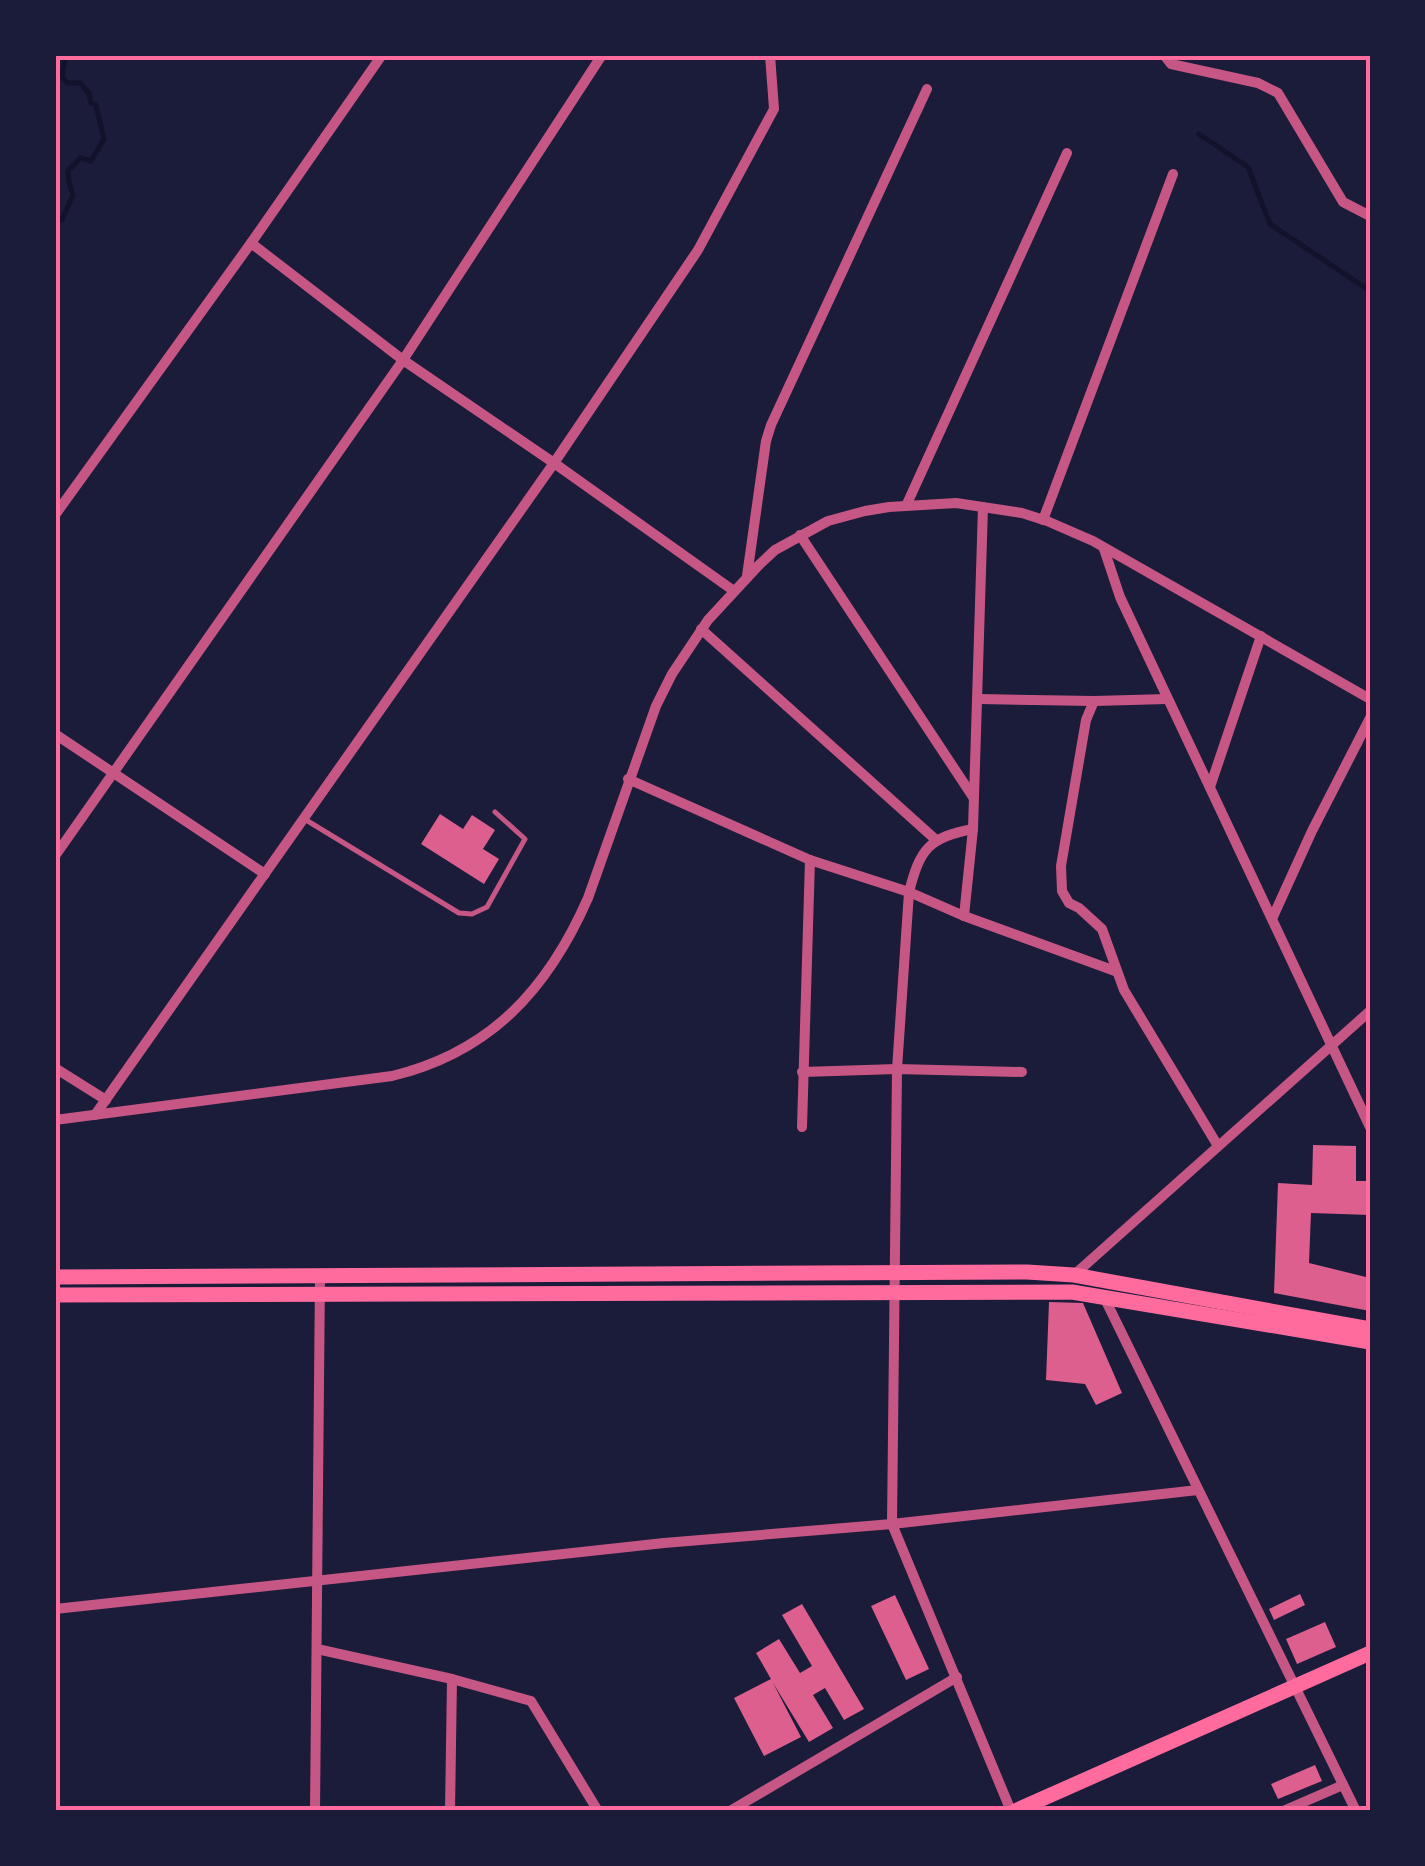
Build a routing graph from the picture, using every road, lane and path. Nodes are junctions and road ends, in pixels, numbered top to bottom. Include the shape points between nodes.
1 (382, 55) edge
2 (602, 55) edge
3 (770, 55) edge
4 (1164, 55) edge
5 (926, 89) dead end
6 (1067, 153) dead end
7 (1174, 174) dead end
8 (1370, 216) edge
9 (251, 242) junction
10 (403, 360) junction
11 (554, 462) junction
12 (906, 506) junction
13 (983, 507) junction
14 (55, 515) edge
15 (1043, 520) junction
16 (800, 536) junction
17 (1104, 548) junction
18 (747, 578) junction
19 (734, 590) junction
20 (702, 630) junction
21 (1261, 636) junction
22 (978, 698) junction
23 (1167, 699) junction
24 (1370, 699) edge
25 (1094, 701) junction
26 (1370, 718) edge
27 (55, 734) edge
28 (114, 772) junction
29 (628, 779) junction
30 (1210, 787) junction
31 (974, 798) junction
32 (496, 812) dead end
33 (304, 818) junction
34 (973, 829) junction
35 (936, 840) junction
36 (55, 856) edge
37 (810, 860) junction
38 (265, 874) junction
39 (909, 892) junction
40 (964, 916) junction
41 (1272, 919) junction
42 (1116, 970) junction
43 (1370, 1011) edge
44 (1332, 1045) junction
45 (55, 1068) edge
46 (897, 1070) junction
47 (802, 1072) junction
48 (1022, 1072) dead end
49 (106, 1100) junction
50 (95, 1115) junction
51 (55, 1120) edge
52 (802, 1127) dead end
53 (1370, 1127) edge
54 (1218, 1146) junction
55 (787, 1274) junction
56 (895, 1274) junction
57 (1074, 1274) junction
58 (509, 1275) junction
59 (640, 1275) junction
60 (55, 1276) edge
61 (320, 1276) junction
62 (894, 1292) junction
63 (640, 1293) junction
64 (788, 1293) junction
65 (320, 1294) junction
66 (510, 1294) junction
67 (55, 1295) edge
68 (1104, 1297) junction
69 (1370, 1329) edge
70 (1370, 1342) edge
71 (1198, 1490) junction
72 (892, 1524) junction
73 (317, 1579) junction
74 (55, 1609) edge
75 (317, 1650) junction
76 (1370, 1653) edge
77 (957, 1676) junction
78 (452, 1679) junction
79 (1297, 1687) junction
80 (1344, 1784) junction
81 (315, 1811) edge
82 (450, 1811) edge
83 (598, 1811) edge
84 (730, 1811) edge
85 (1013, 1811) edge
86 (1283, 1811) edge
87 (1356, 1811) edge

1 - 9 street
2 - 10 street
3 - 11 street via 774,109 698,250
4 - 8 street via 1171,64 1278,93 1343,202
5 - 18 street via 771,425
6 - 12 street
7 - 15 street
9 - 10 street
9 - 14 street
10 - 11 street
10 - 28 street
11 - 19 street
11 - 33 street
12 - 13 street
12 - 16 street via 828,521
13 - 15 street
13 - 22 street
15 - 17 street
16 - 18 street
16 - 31 street
17 - 21 street
17 - 23 street
18 - 19 street
19 - 20 street
20 - 29 street via 656,706
20 - 35 street
21 - 24 street
21 - 30 street
22 - 25 street
22 - 31 street
23 - 25 street
23 - 30 street
25 - 42 street via 1060,879 1068,902 1102,929
26 - 41 street
27 - 28 street
28 - 36 street
28 - 38 street
29 - 37 street
29 - 50 street via 575,927 522,1002 476,1042 392,1076
30 - 41 street
31 - 34 street
32 - 33 lane via 525,839 487,908 472,914 459,913
33 - 38 street
34 - 35 street
34 - 40 street
35 - 39 street via 915,868
37 - 39 street
37 - 47 street
38 - 49 street
39 - 40 street
39 - 46 street
40 - 42 street
41 - 44 street
42 - 54 street
43 - 44 street
44 - 53 street
44 - 54 street
45 - 49 street
46 - 47 street
46 - 48 street
46 - 56 street
47 - 52 street
49 - 50 street
50 - 51 street
54 - 57 street
55 - 56 main road
55 - 59 main road
55 - 64 main road
56 - 57 main road
56 - 62 street
57 - 69 main road
58 - 59 main road
58 - 61 main road
58 - 66 main road
59 - 63 main road
60 - 61 main road
61 - 65 street
62 - 64 main road
62 - 68 main road
62 - 72 street
63 - 64 main road
63 - 66 main road
65 - 66 main road
65 - 67 main road
65 - 73 street
68 - 70 main road
68 - 71 street
71 - 72 street
71 - 79 street
72 - 73 street
72 - 77 street
73 - 74 street
73 - 75 street
75 - 78 street
75 - 81 street
76 - 79 main road
77 - 84 street
77 - 85 street
78 - 82 street
78 - 83 street via 530,1701
79 - 80 street
79 - 85 main road
80 - 86 street
80 - 87 street

